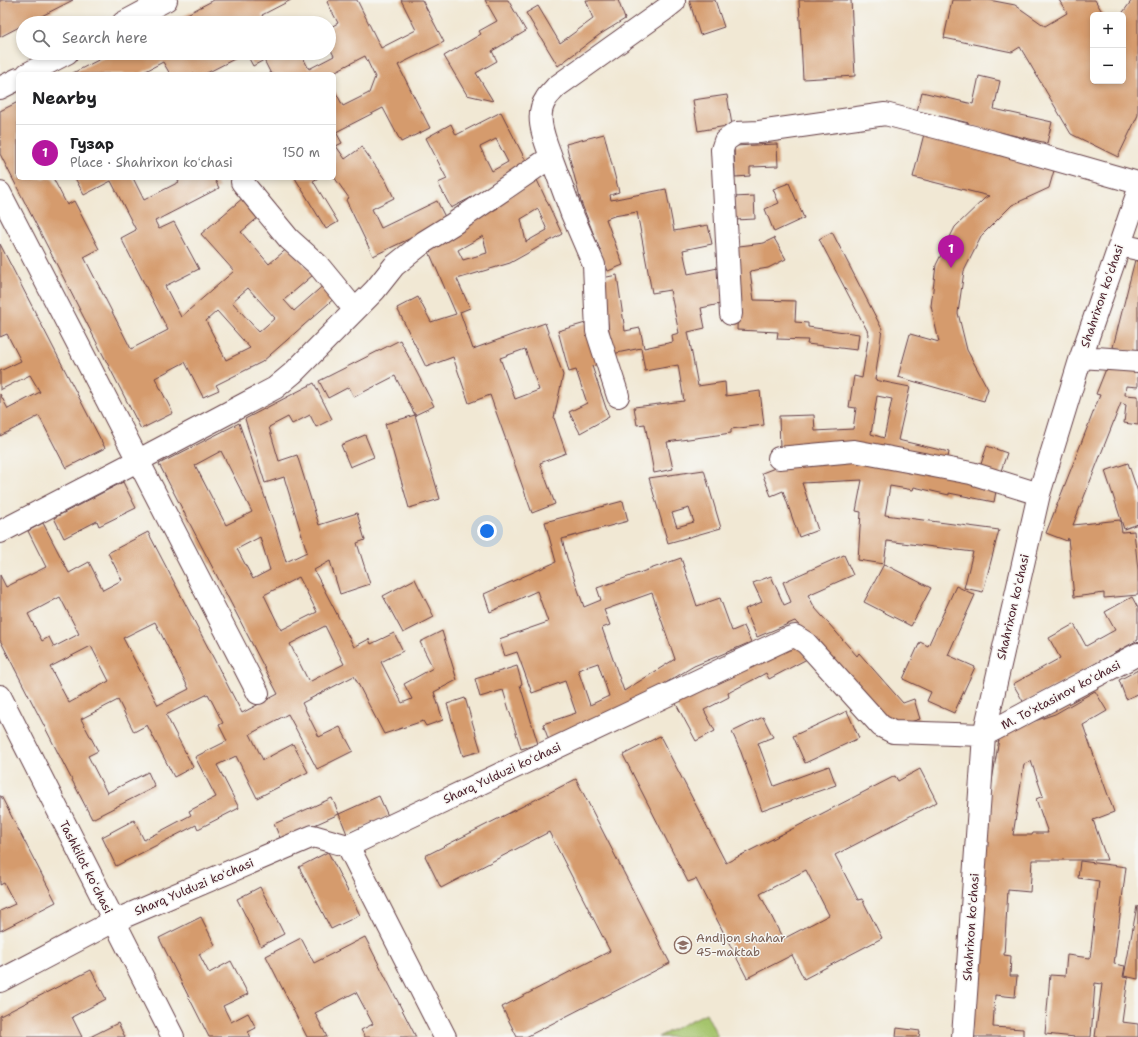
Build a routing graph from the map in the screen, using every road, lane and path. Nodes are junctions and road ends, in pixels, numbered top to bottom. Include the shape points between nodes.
1 (166, 0) edge
2 (674, 0) edge
3 (136, 16) edge
4 (53, 60) edge
5 (31, 72) edge
6 (16, 80) edge
7 (0, 88) edge
8 (551, 157) junction
9 (242, 182) dead end
10 (1138, 183) edge
11 (1138, 192) edge
12 (0, 193) edge
13 (1129, 247) edge
14 (355, 310) junction
15 (731, 314) dead end
16 (1081, 357) junction
17 (1138, 361) edge
18 (618, 396) dead end
19 (779, 458) dead end
20 (139, 460) junction
21 (1039, 494) junction
22 (0, 532) edge
23 (1138, 654) edge
24 (258, 693) dead end
25 (0, 696) edge
26 (984, 735) junction
27 (348, 846) junction
28 (114, 921) junction
29 (0, 981) edge
30 (173, 1037) edge
31 (445, 1037) edge
32 (963, 1037) edge

1 - 3 street
2 - 8 street via 664,10 556,87 545,100 541,114 543,132
4 - 5 street
6 - 7 street
8 - 14 street via 424,242 394,266
8 - 18 street via 594,265 597,331
9 - 14 street via 289,238 318,265
10 - 15 street via 885,114 736,133 725,141 722,150
11 - 13 street, Shahrixon koʻchasi
12 - 20 street
13 - 16 street, Shahrixon koʻchasi
14 - 20 street via 275,388
16 - 17 street
16 - 21 street, Shahrixon koʻchasi
19 - 21 street via 854,451 971,473
20 - 22 street
20 - 24 street
21 - 26 street, Shahrixon koʻchasi
23 - 26 street, M. Toʻxtasinov koʻchasi
25 - 28 street, Tashkilot koʻchasi
26 - 27 street, Sharq Yulduzi koʻchasi via 893,732 881,726 806,643 796,636
26 - 32 street, Shahrixon koʻchasi
27 - 28 street, Sharq Yulduzi koʻchasi via 313,836
27 - 31 street
28 - 29 street, Sharq Yulduzi koʻchasi
28 - 30 street, Tashkilot koʻchasi

